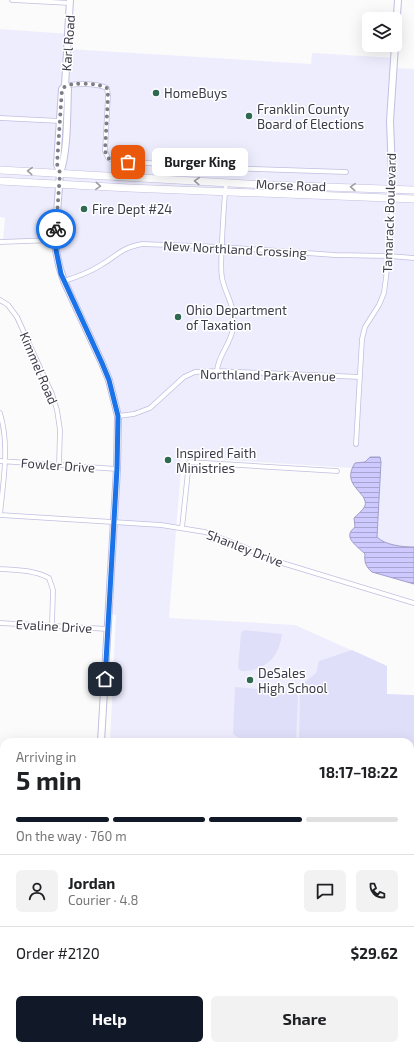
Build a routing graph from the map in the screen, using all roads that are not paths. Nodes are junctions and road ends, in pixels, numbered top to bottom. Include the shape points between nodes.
1 (12, 0) edge
2 (398, 0) edge
3 (70, 2) edge
4 (65, 86) junction
5 (0, 118) edge
6 (60, 121) junction
7 (0, 170) edge
8 (346, 172) dead end
9 (60, 173) junction
10 (0, 181) edge
11 (226, 182) junction
12 (59, 184) junction
13 (392, 190) junction
14 (414, 190) edge
15 (225, 191) junction
16 (392, 198) junction
17 (414, 199) edge
18 (55, 240) junction
19 (0, 242) edge
20 (222, 247) junction
21 (389, 256) junction
22 (414, 258) edge
23 (64, 282) junction
24 (2, 301) edge
25 (217, 371) junction
26 (360, 377) junction
27 (0, 413) edge
28 (118, 416) junction
29 (356, 444) dead end
30 (2, 461) edge
31 (59, 465) junction
32 (117, 468) junction
33 (337, 472) dead end
34 (0, 515) edge
35 (114, 522) junction
36 (182, 528) junction
37 (0, 569) edge
38 (414, 603) edge
39 (0, 623) edge
40 (52, 626) junction
41 (108, 629) junction
42 (101, 738) edge

1 - 3 street
2 - 13 main road, Tamarack Boulevard via 390,121
3 - 4 main road, Karl Road
4 - 6 main road, Karl Road via 62,89
4 - 8 street via 72,84 107,88 105,151 108,158 115,161
4 - 9 main road, Karl Road via 68,89 64,163
5 - 6 street
6 - 9 main road, Karl Road via 57,164
9 -> 7 main road, Morse Road
11 -> 9 main road, Morse Road
9 - 12 main road, Karl Road
10 - 12 main road, Morse Road
13 -> 11 main road, Morse Road
11 - 15 street
12 -> 15 main road, Morse Road
12 - 18 main road, Karl Road
13 - 14 main road, Morse Road
13 - 16 main road, Tamarack Boulevard
15 - 16 main road, Morse Road
15 - 20 street
16 - 17 main road, Morse Road
16 - 21 street, Tamarack Boulevard
18 - 19 street
18 - 23 main road, Karl Road
20 - 21 street, New Northland Crossing
20 - 23 street, New Northland Crossing via 151,244 131,246 93,269
20 - 25 street via 222,278 234,313 233,329
21 - 22 street, New Northland Crossing
21 - 26 street, Tamarack Boulevard via 384,293 365,327 362,338
23 - 28 main road, Karl Road via 102,363
24 - 31 street, Kimmel Road via 17,317 52,394 60,430
25 - 26 street, Northland Park Avenue
25 - 28 street, Northland Park Avenue via 195,372 184,377 150,408
26 - 29 street, Tamarack Boulevard
27 - 30 street via 4,434
28 - 32 main road, Karl Road
30 - 31 street, Fowler Drive
30 - 34 street
31 - 32 street, Fowler Drive
32 - 35 main road, Karl Road
33 - 36 street via 189,462
34 - 35 street, Shanley Drive
35 - 36 street, Shanley Drive
35 - 41 main road, Karl Road
36 - 38 street, Shanley Drive via 205,532 269,559
37 - 40 street via 39,572 49,578 53,590
39 - 40 street, Evaline Drive
40 - 41 street, Evaline Drive
41 - 42 main road, Karl Road

